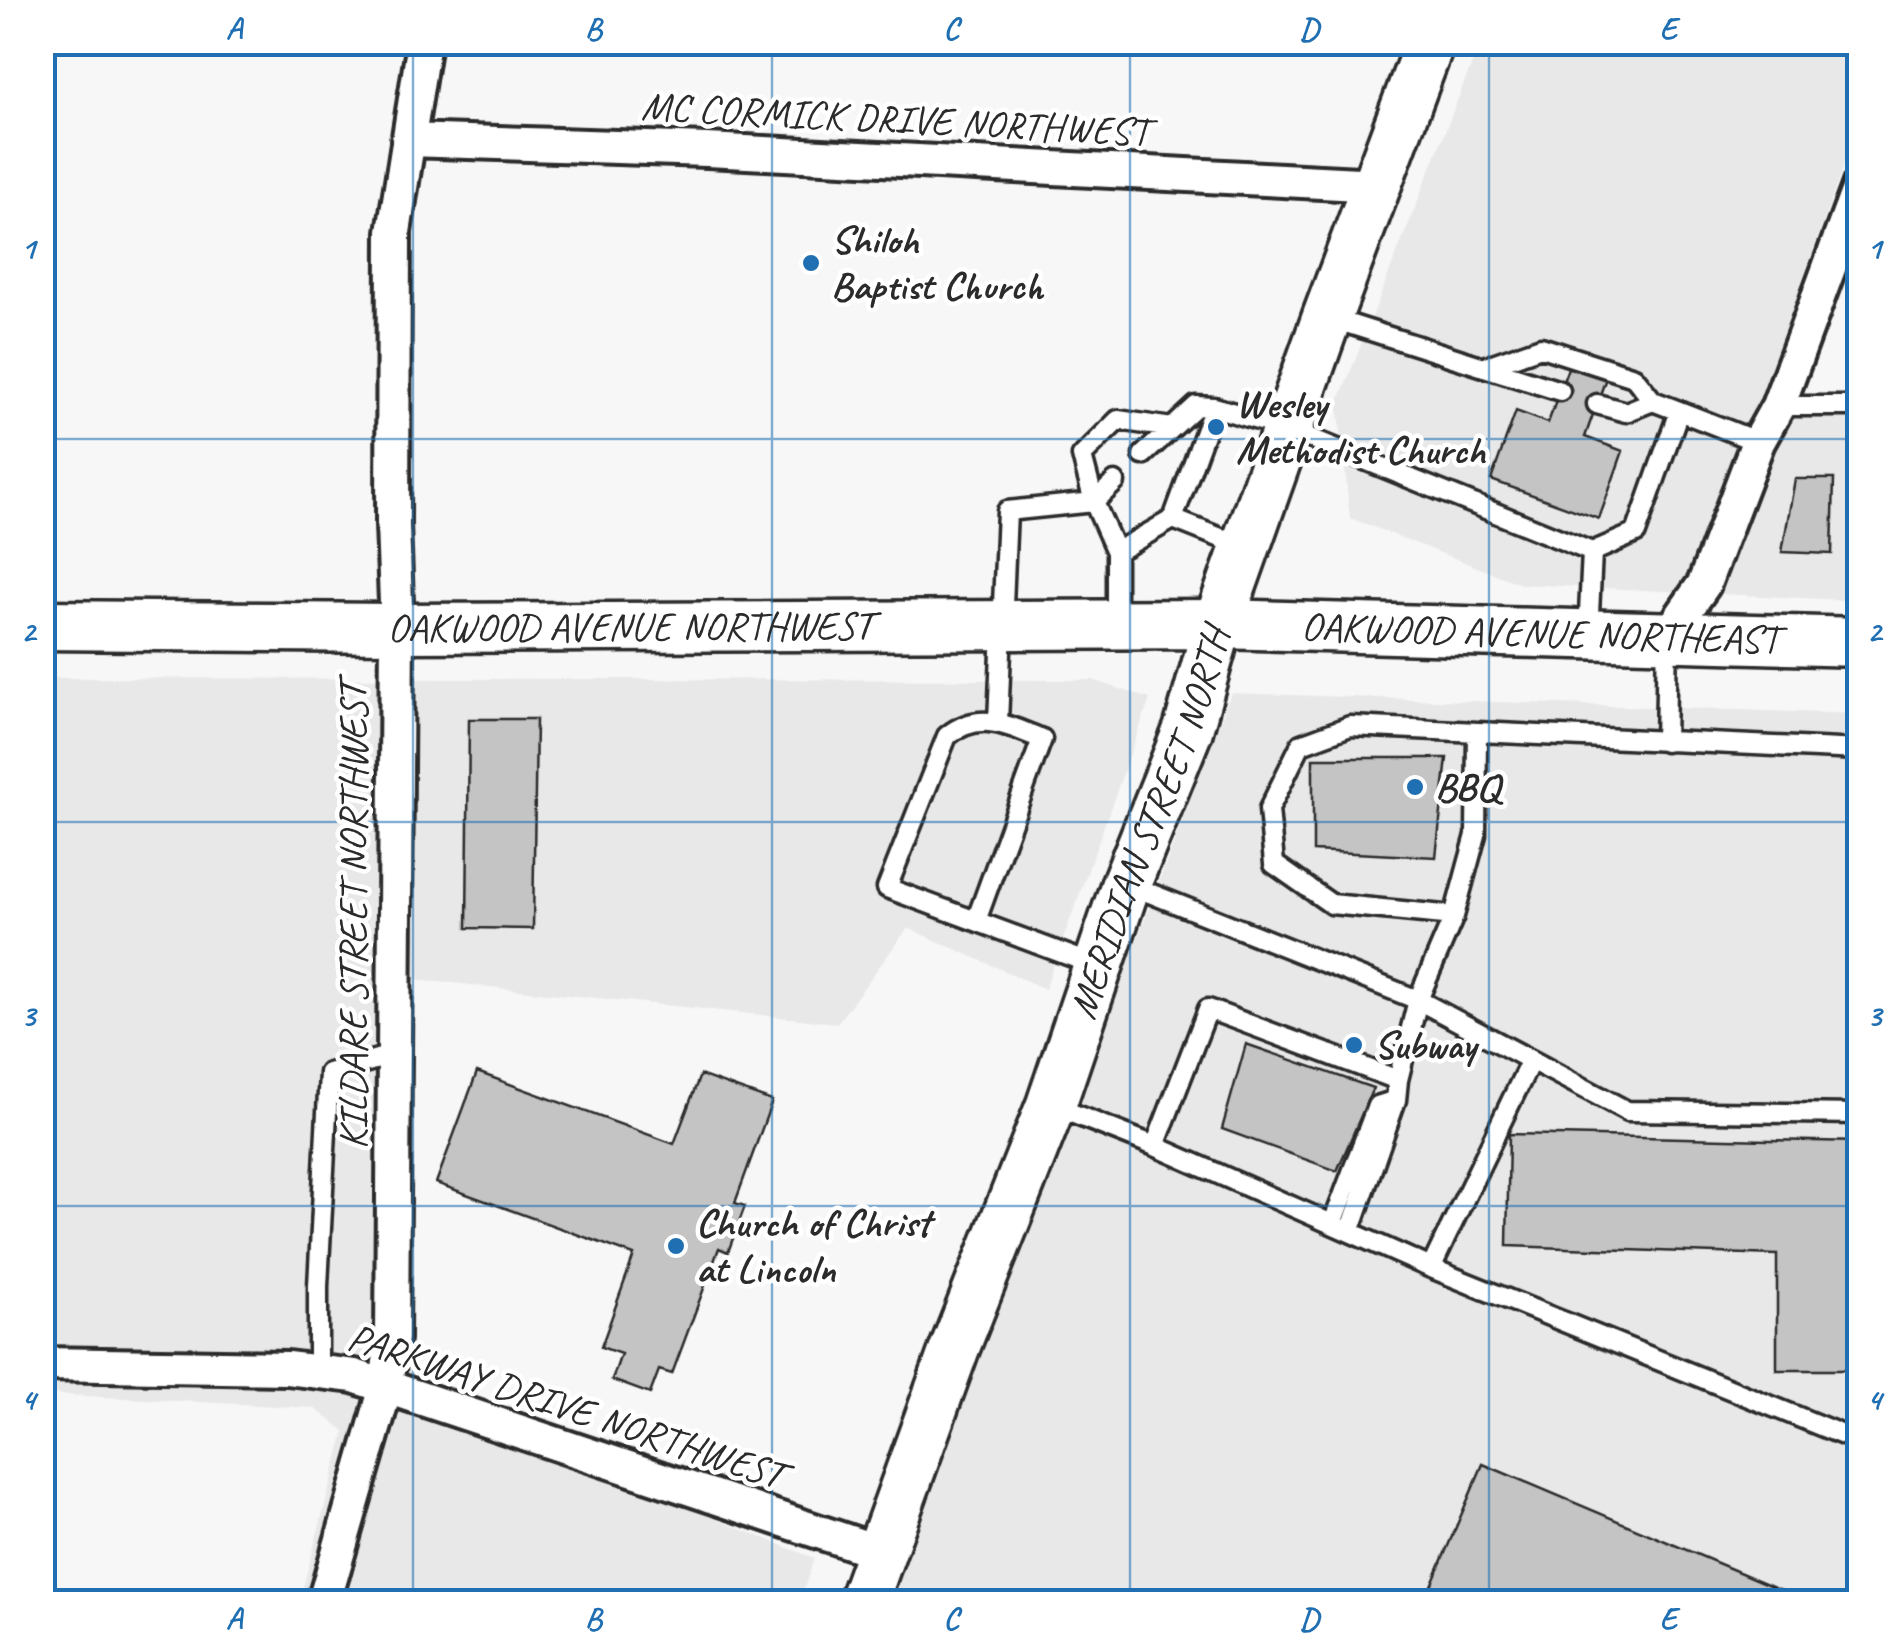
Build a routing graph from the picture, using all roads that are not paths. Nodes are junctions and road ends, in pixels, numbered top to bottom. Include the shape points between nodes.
1 (424, 42) edge
2 (1430, 42) edge
3 (408, 140) junction
4 (1378, 184) junction
5 (1860, 184) edge
6 (1327, 317) junction
7 (1484, 367) junction
8 (1560, 391) dead end
9 (1654, 402) junction
10 (1598, 404) dead end
11 (1778, 406) junction
12 (1860, 406) edge
13 (1214, 407) junction
14 (1679, 411) junction
15 (1172, 428) junction
16 (1288, 428) junction
17 (1758, 442) junction
18 (1144, 454) dead end
19 (1115, 482) dead end
20 (1094, 502) junction
21 (1173, 519) junction
22 (1246, 548) junction
23 (1116, 552) junction
24 (1592, 552) junction
25 (1116, 624) junction
26 (1218, 624) junction
27 (42, 625) edge
28 (1004, 625) junction
29 (398, 628) junction
30 (1588, 635) junction
31 (1667, 637) junction
32 (1860, 642) edge
33 (998, 722) junction
34 (1477, 734) junction
35 (1665, 742) junction
36 (1860, 750) edge
37 (1126, 884) junction
38 (1454, 916) junction
39 (976, 921) junction
40 (1098, 966) junction
41 (1418, 1000) junction
42 (394, 1054) junction
43 (1531, 1060) junction
44 (1398, 1080) junction
45 (1050, 1105) junction
46 (1860, 1114) edge
47 (1155, 1146) junction
48 (1341, 1227) junction
49 (1430, 1268) junction
50 (42, 1364) edge
51 (318, 1371) junction
52 (386, 1387) junction
53 (1860, 1442) edge
54 (879, 1552) junction
55 (324, 1602) edge
56 (863, 1602) edge

1 - 3 street, KILDARE STREET NORTHWEST
2 - 4 street, MERIDIAN STREET NORTH
3 - 4 street, MC CORMICK DRIVE NORTHWEST
3 - 29 street, KILDARE STREET NORTHWEST via 394,232
4 - 6 street, MERIDIAN STREET NORTH
5 - 11 street
6 - 7 lane
6 - 16 street, MERIDIAN STREET NORTH
7 - 8 lane
7 - 9 lane via 1541,347 1634,377
9 - 10 lane via 1626,412
9 - 14 lane
11 - 12 lane
11 - 17 street
13 - 15 lane via 1196,406
13 - 16 lane
13 - 21 lane
14 - 17 lane
14 - 24 lane via 1636,533
15 - 18 lane
15 - 20 lane via 1118,420 1082,456
16 - 22 street, MERIDIAN STREET NORTH
16 - 24 lane
17 - 31 street via 1704,584
19 - 20 lane
20 - 23 lane
20 - 28 lane via 1007,510
21 - 22 lane
21 - 23 lane
22 - 26 street, MERIDIAN STREET NORTH
23 - 25 lane
24 - 30 lane
25 - 26 street, OAKWOOD AVENUE NORTHWEST
25 - 28 street, OAKWOOD AVENUE NORTHWEST
26 - 30 street, OAKWOOD AVENUE NORTHEAST
26 - 37 street, MERIDIAN STREET NORTH via 1188,730
27 - 29 street, OAKWOOD AVENUE NORTHWEST
28 - 29 street, OAKWOOD AVENUE NORTHWEST
28 - 33 lane
29 - 42 street, KILDARE STREET NORTHWEST
30 - 31 street, OAKWOOD AVENUE NORTHEAST
31 - 32 street, OAKWOOD AVENUE NORTHEAST
31 - 35 lane
33 - 39 lane via 1042,739
33 - 39 lane via 965,722 947,736 888,888
34 - 35 lane
34 - 38 lane via 1476,835
34 - 38 lane via 1350,726 1301,744 1268,809 1274,864 1331,904
35 - 36 lane
37 - 40 street, MERIDIAN STREET NORTH
37 - 41 lane
38 - 41 lane
39 - 40 lane
40 - 45 street, MERIDIAN STREET NORTH
41 - 43 lane
41 - 44 lane
42 - 51 lane via 329,1073
42 - 52 street, KILDARE STREET NORTHWEST
43 - 46 lane via 1627,1111
43 - 49 lane
44 - 47 lane via 1208,1009
44 - 48 lane via 1396,1100 1377,1106
45 - 47 lane
45 - 54 street, MERIDIAN STREET NORTH
47 - 48 lane
48 - 49 lane
49 - 53 lane
50 - 51 street, PARKWAY DRIVE NORTHWEST
51 - 52 street, PARKWAY DRIVE NORTHWEST
52 - 54 street, PARKWAY DRIVE NORTHWEST
52 - 55 street, KILDARE STREET NORTHWEST
54 - 56 street, MERIDIAN STREET NORTH

